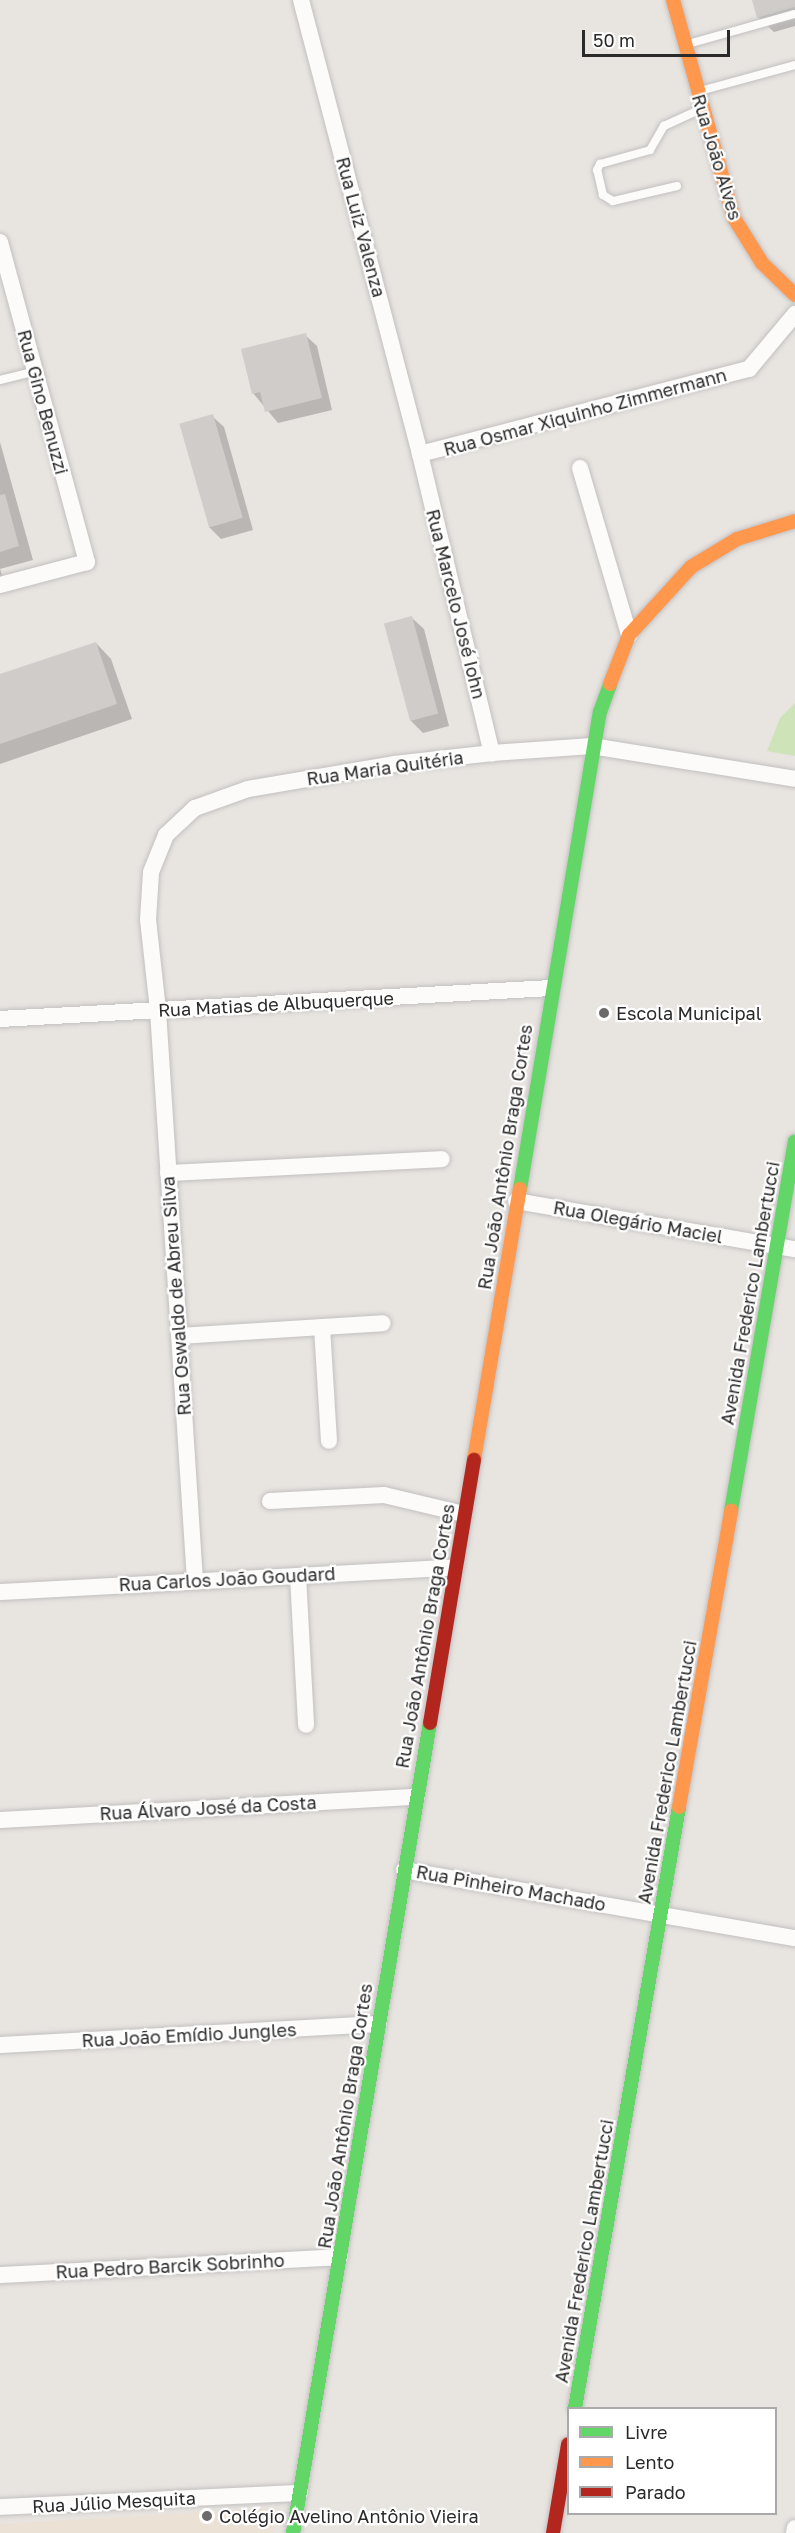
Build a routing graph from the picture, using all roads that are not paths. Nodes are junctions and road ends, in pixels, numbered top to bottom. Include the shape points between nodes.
1 (302, 0) edge
2 (673, 0) edge
3 (795, 14) edge
4 (685, 45) junction
5 (795, 65) edge
6 (697, 92) junction
7 (701, 109) junction
8 (677, 186) dead end
9 (0, 242) edge
10 (795, 295) edge
11 (795, 314) edge
12 (35, 371) junction
13 (0, 380) edge
14 (420, 454) junction
15 (580, 468) dead end
16 (795, 521) edge
17 (0, 585) edge
18 (629, 635) junction
19 (592, 746) junction
20 (492, 753) junction
21 (795, 779) edge
22 (552, 988) junction
23 (158, 1010) junction
24 (0, 1019) edge
25 (795, 1142) edge
26 (442, 1159) dead end
27 (168, 1173) junction
28 (516, 1201) junction
29 (789, 1211) edge
30 (777, 1245) junction
31 (795, 1249) edge
32 (383, 1323) dead end
33 (322, 1327) junction
34 (179, 1336) junction
35 (329, 1441) dead end
36 (270, 1501) dead end
37 (464, 1514) junction
38 (454, 1568) junction
39 (298, 1576) junction
40 (195, 1581) junction
41 (0, 1592) edge
42 (306, 1725) dead end
43 (416, 1797) junction
44 (0, 1820) edge
45 (404, 1870) junction
46 (661, 1914) junction
47 (795, 1938) edge
48 (378, 2024) junction
49 (0, 2045) edge
50 (340, 2257) junction
51 (0, 2275) edge
52 (575, 2407) edge
53 (567, 2450) edge
54 (300, 2493) junction
55 (0, 2507) edge
56 (795, 2528) edge
57 (293, 2533) edge
58 (553, 2533) edge
59 (794, 2533) edge

1 - 14 street, Rua Luiz Valenza
2 - 4 street, Rua João Alves
3 - 4 lane
4 - 6 street, Rua João Alves
5 - 6 lane
6 - 7 street, Rua João Alves
7 - 8 lane via 664,126 650,150 600,164 597,170 603,195 613,201
7 - 10 street, Rua João Alves via 734,218 762,263
9 - 12 street, Rua Gino Benuzzi
11 - 14 street, Rua Osmar Xiquinho Zimmermann via 749,369
12 - 13 lane
12 - 17 street, Rua Gino Benuzzi via 87,562
14 - 20 street, Rua Marcelo José Iohn
15 - 18 street
16 - 18 street via 747,535 712,552 667,590
18 - 19 street, Rua João Antônio Braga Cortes
19 - 20 street, Rua Maria Quitéria
19 - 21 street, Rua Maria Quitéria
19 - 22 street, Rua João Antônio Braga Cortes
20 - 23 street, Rua Maria Quitéria via 394,764 248,789 195,808 166,835 151,872 148,920
22 - 23 street, Rua Matias de Albuquerque
22 - 28 street, Rua João Antônio Braga Cortes
23 - 24 street, Rua Matias de Albuquerque
23 - 27 street, Rua Oswaldo de Abreu Silva
25 - 29 street, Avenida Frederico Lambertucci
26 - 27 street
27 - 34 street, Rua Oswaldo de Abreu Silva
28 - 30 street, Rua Olegário Maciel
28 - 37 street, Rua João Antônio Braga Cortes
29 - 30 street, Avenida Frederico Lambertucci
30 - 31 street, Rua Olegário Maciel
30 - 46 street, Avenida Frederico Lambertucci
32 - 33 street
33 - 34 street
33 - 35 street
34 - 40 street, Rua Oswaldo de Abreu Silva
36 - 37 street via 384,1495
37 - 38 street, Rua João Antônio Braga Cortes
38 - 39 street, Rua Carlos João Goudard
38 - 43 street, Rua João Antônio Braga Cortes
39 - 40 street, Rua Carlos João Goudard
39 - 42 street
40 - 41 street, Rua Carlos João Goudard
43 - 44 street, Rua Álvaro José da Costa
43 - 45 street, Rua João Antônio Braga Cortes
45 - 46 street, Rua Pinheiro Machado
45 - 48 street, Rua João Antônio Braga Cortes
46 - 47 street, Rua Pinheiro Machado
46 - 52 street, Avenida Frederico Lambertucci
48 - 49 street, Rua João Emídio Jungles
48 - 50 street, Rua João Antônio Braga Cortes
50 - 51 street, Rua Pedro Barcik Sobrinho
50 - 54 street, Rua João Antônio Braga Cortes
53 - 58 street
54 - 55 street, Rua Júlio Mesquita
54 - 57 street, Rua João Antônio Braga Cortes
56 - 59 street

